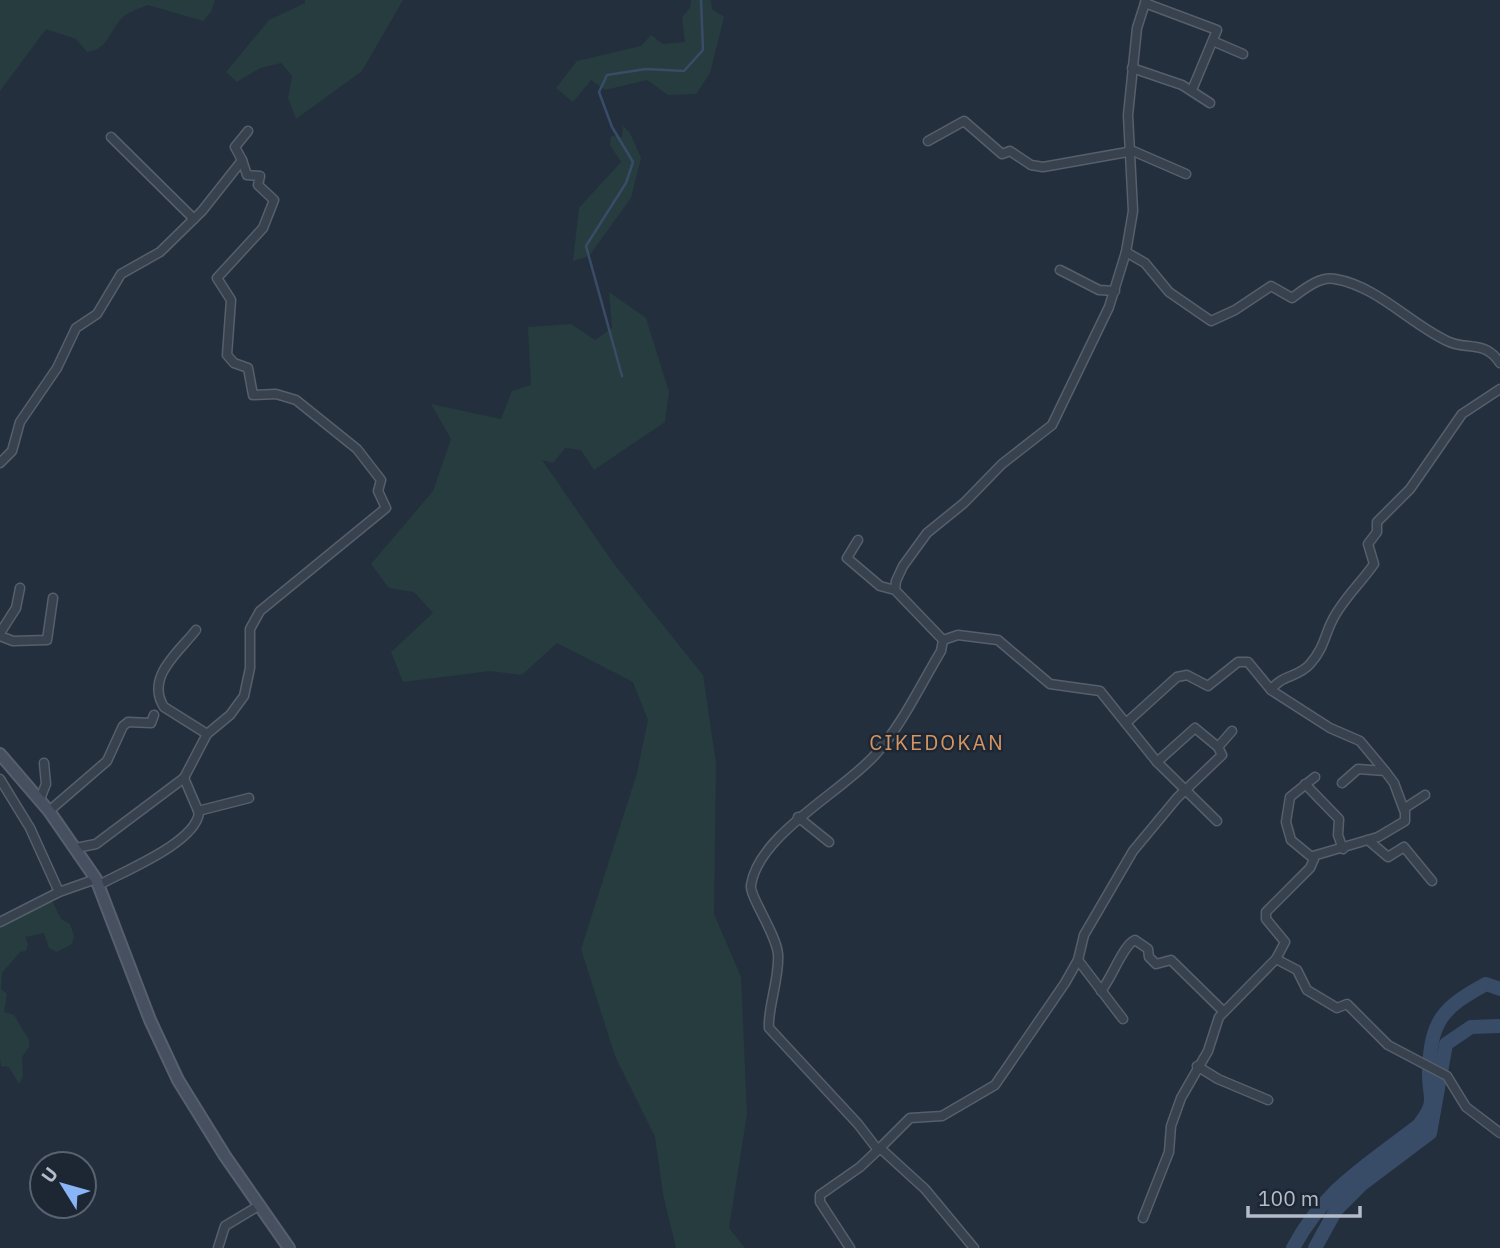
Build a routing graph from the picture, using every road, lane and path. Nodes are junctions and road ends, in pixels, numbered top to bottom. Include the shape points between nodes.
1 (1146, 1) edge
2 (1215, 42) junction
3 (1243, 54) dead end
4 (1132, 68) junction
5 (1192, 90) junction
6 (1210, 103) dead end
7 (248, 131) dead end
8 (111, 137) dead end
9 (928, 141) dead end
10 (1127, 151) junction
11 (242, 160) junction
12 (1186, 174) dead end
13 (194, 219) junction
14 (1126, 252) junction
15 (1060, 270) dead end
16 (1115, 290) junction
17 (1499, 359) edge
18 (1500, 389) edge
19 (0, 463) edge
20 (858, 540) dead end
21 (20, 588) dead end
22 (895, 590) junction
23 (53, 598) dead end
24 (196, 630) dead end
25 (0, 634) edge
26 (943, 640) junction
27 (1272, 690) junction
28 (154, 715) dead end
29 (1126, 723) junction
30 (1232, 731) dead end
31 (207, 734) junction
32 (1219, 747) junction
33 (1, 760) edge
34 (1157, 762) junction
35 (44, 763) dead end
36 (1385, 771) junction
37 (1315, 777) dead end
38 (184, 778) junction
39 (0, 779) edge
40 (1342, 783) dead end
41 (1306, 784) junction
42 (1185, 792) junction
43 (1425, 795) dead end
44 (248, 798) dead end
45 (40, 799) junction
46 (1404, 810) junction
47 (49, 811) junction
48 (198, 811) junction
49 (798, 817) junction
50 (1217, 821) dead end
51 (1368, 840) junction
52 (829, 842) dead end
53 (76, 848) junction
54 (1343, 849) junction
55 (1313, 856) junction
56 (1432, 881) dead end
57 (97, 882) junction
58 (59, 892) junction
59 (0, 922) edge
60 (1276, 959) junction
61 (1078, 960) junction
62 (1101, 992) junction
63 (1223, 1011) junction
64 (1123, 1019) dead end
65 (1197, 1066) junction
66 (1268, 1100) dead end
67 (1500, 1133) edge
68 (878, 1149) junction
69 (258, 1202) junction
70 (1143, 1218) dead end
71 (218, 1248) edge
72 (289, 1248) edge
73 (850, 1248) edge
74 (974, 1248) edge

1 - 2 street via 1216,29
1 - 4 street
2 - 3 street
2 - 5 street
4 - 5 street
4 - 10 street
5 - 6 street
7 - 11 street via 234,147
8 - 13 street
9 - 10 street via 964,121 1002,153 1010,151 1036,166
10 - 12 street
10 - 14 street via 1133,211
11 - 13 street
11 - 31 street via 247,174 260,176 258,185 274,198 263,228 217,278 231,297 226,355 249,369 253,395 293,398 357,449 381,480 378,491 386,508 260,611 250,629 244,696
13 - 19 street via 160,252 121,274 97,314 76,328 57,369 20,422 12,451
14 - 16 street
14 - 17 street via 1145,263 1169,292 1210,321 1271,286 1292,299 1313,283 1333,278 1363,286 1445,340 1474,345
15 - 16 street via 1098,290
16 - 22 street via 1052,425 927,533 903,566
18 - 27 street via 1462,414 1410,489 1377,522 1378,531 1368,544 1374,564 1332,621 1319,652 1305,669 1280,678
20 - 22 street via 847,558 878,584
21 - 25 street via 16,608
22 - 26 street
23 - 25 street via 47,640 13,641
24 - 31 street via 161,672 159,688 164,707
26 - 29 street via 958,635 1005,643 1050,684 1100,691
26 - 49 street via 904,715 875,755 842,787
27 - 29 street via 1251,664 1238,662 1208,686 1187,675 1177,677
27 - 36 street via 1330,728 1360,741
28 - 47 street via 151,723 123,726 104,764
29 - 34 street
30 - 32 street
31 - 38 street
32 - 34 street via 1195,728
32 - 42 street via 1219,760
33 - 45 main road
34 - 42 street
35 - 45 street via 46,784
36 - 40 street via 1358,769
36 - 46 street
37 - 41 street
38 - 48 street
38 - 53 street via 96,844
39 - 58 street via 30,828
41 - 54 street via 1339,820
41 - 55 street via 1290,797 1286,822 1291,841
42 - 50 street
42 - 61 street via 1133,850 1084,935
43 - 46 street
44 - 48 street
45 - 47 main road
46 - 51 street via 1405,821
47 - 53 main road
48 - 57 street via 197,822 187,835
49 - 52 street
49 - 68 street via 771,848 751,883 778,956 769,1028
51 - 54 street
51 - 56 street via 1388,857 1404,847
53 - 57 main road
54 - 55 street
55 - 60 street via 1310,868 1266,912 1266,919 1285,942
57 - 58 street
57 - 69 main road via 167,1059 204,1125
58 - 59 street
60 - 63 street
60 - 67 street via 1297,970 1307,990 1317,997 1337,1008 1347,1004 1388,1045 1445,1074 1466,1107
61 - 62 street
61 - 68 street via 995,1085 942,1116 910,1118
62 - 63 street via 1118,968 1125,946 1135,940 1148,949 1156,964 1171,960
62 - 64 street
63 - 65 street via 1208,1051
65 - 66 street
65 - 70 street via 1171,1126 1169,1152
68 - 73 street via 820,1195
68 - 74 street via 925,1189
69 - 71 street via 225,1226
69 - 72 main road

